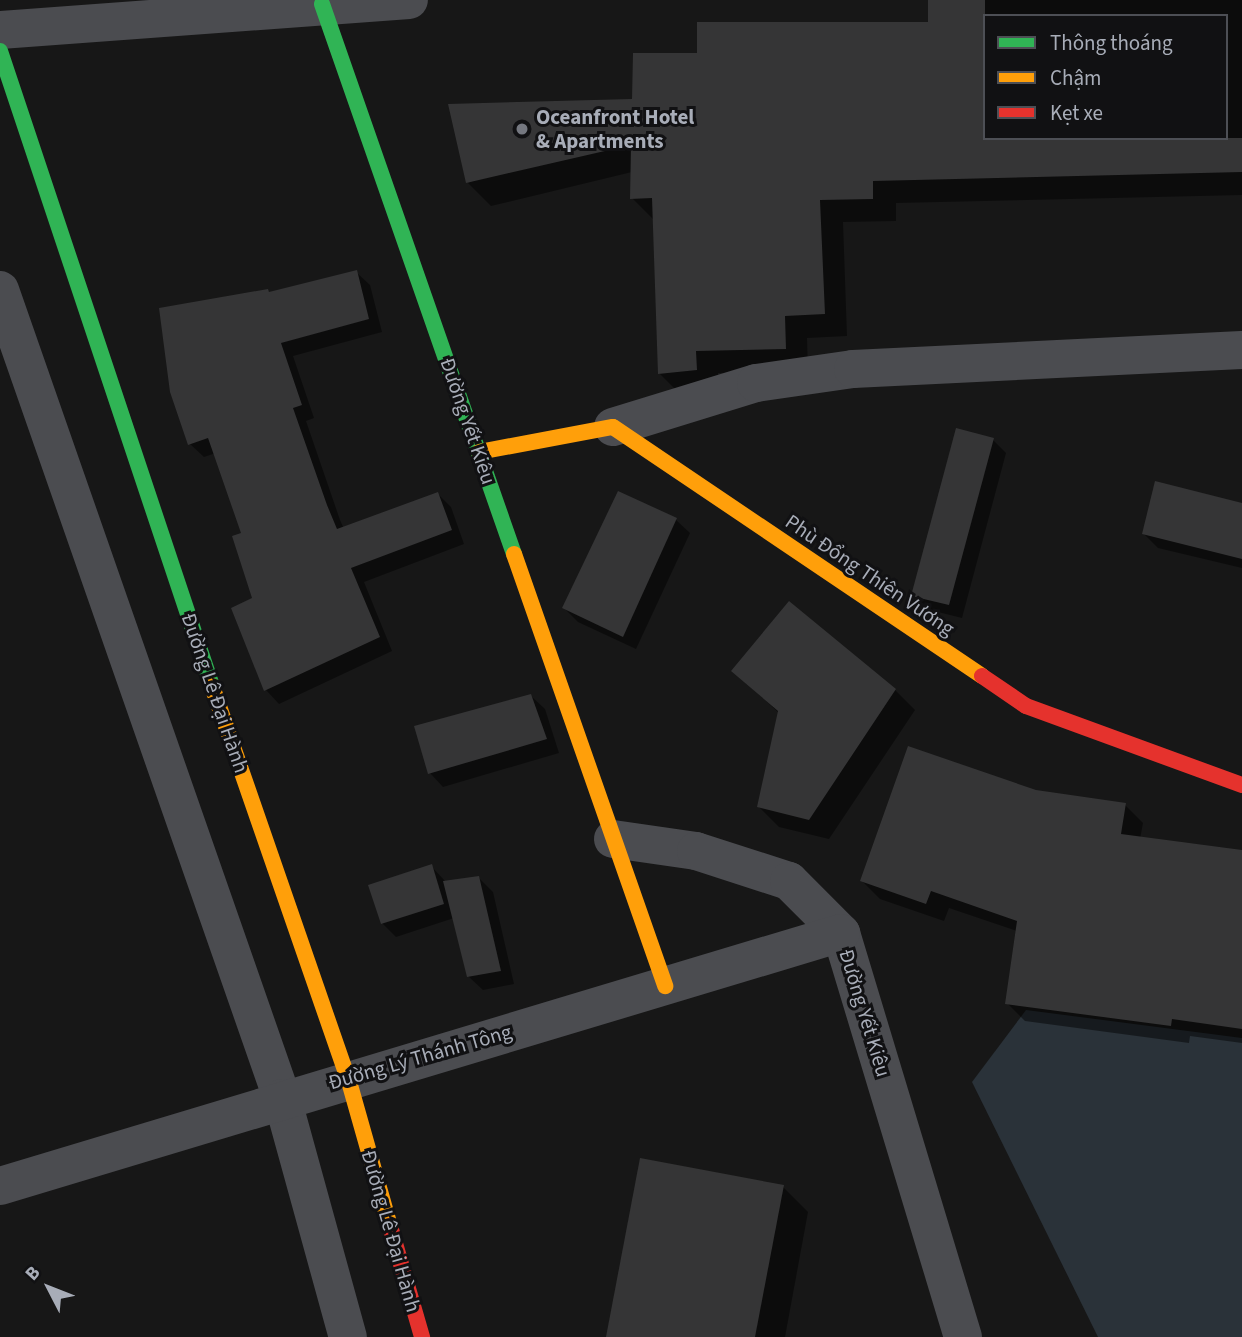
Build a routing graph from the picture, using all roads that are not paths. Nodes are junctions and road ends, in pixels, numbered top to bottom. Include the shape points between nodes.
1 (410, 0) edge
2 (322, 4) junction
3 (0, 30) edge
4 (0, 51) edge
5 (0, 290) edge
6 (1242, 350) edge
7 (613, 427) junction
8 (479, 452) junction
9 (1242, 785) edge
10 (613, 839) junction
11 (841, 933) junction
12 (665, 986) junction
13 (348, 1078) junction
14 (282, 1098) junction
15 (0, 1186) edge
16 (348, 1337) edge
17 (422, 1337) edge
18 (964, 1337) edge

1 - 2 street
2 - 3 street
2 - 8 street, Đường Yết Kiêu
4 - 13 street, Đường Lê Đại Hành via 104,372
5 - 14 street
6 - 7 street via 853,369 757,383
7 - 8 street
7 - 9 street, Phù Đổng Thiên Vương via 1026,706
8 - 10 street, Đường Yết Kiêu
10 - 11 street, Đường Yết Kiêu via 696,851 789,881
10 - 12 street, Đường Yết Kiêu
11 - 12 street, Đường Lý Thánh Tông
11 - 18 street, Đường Yết Kiêu
12 - 13 street, Đường Lý Thánh Tông
13 - 14 street, Đường Lý Thánh Tông
13 - 17 street, Đường Lê Đại Hành
14 - 15 street, Đường Lý Thánh Tông
14 - 16 street

